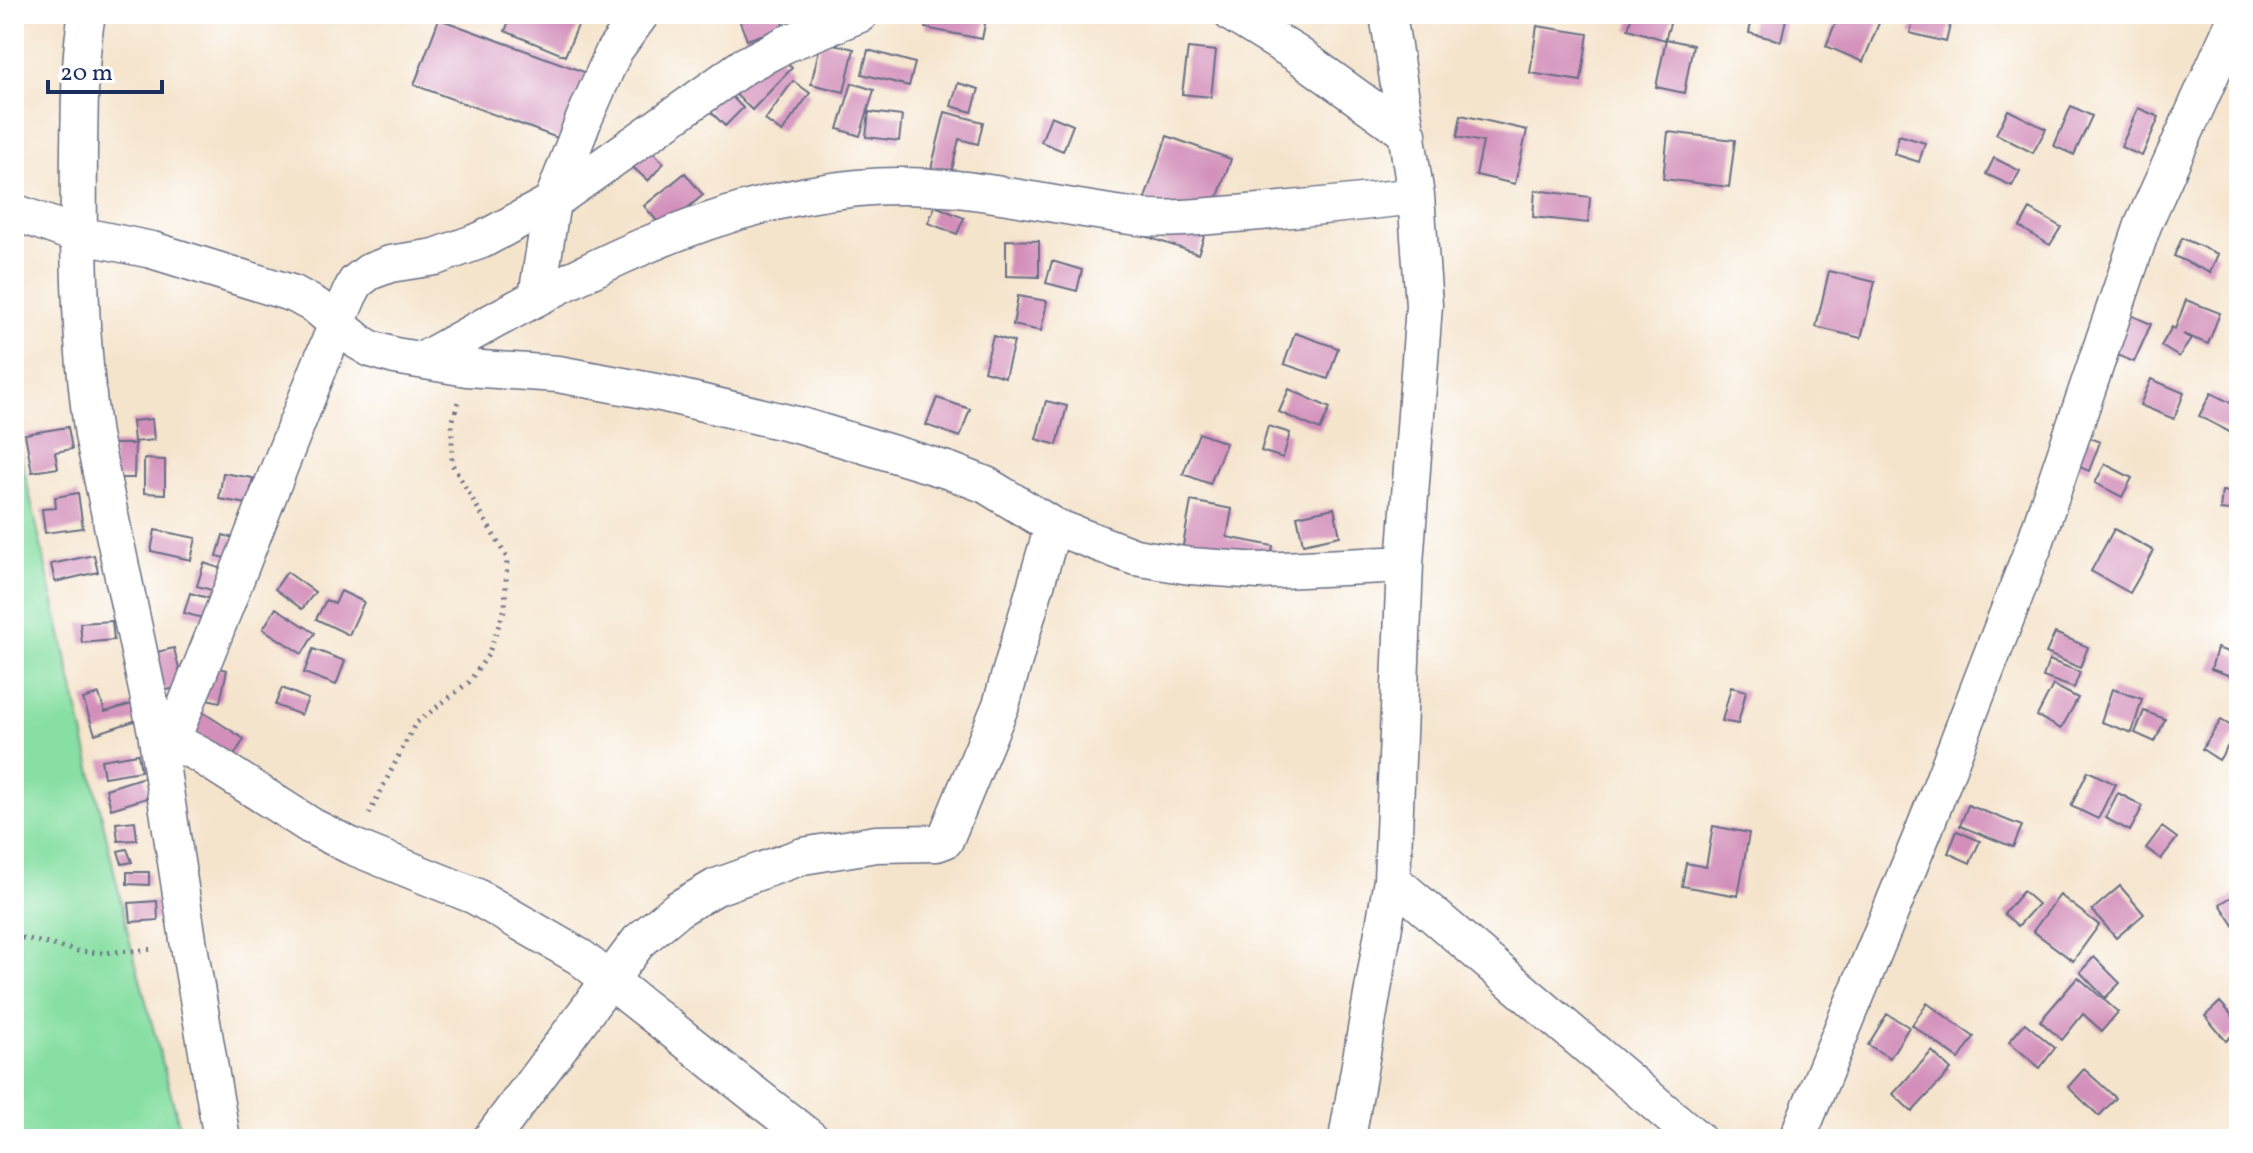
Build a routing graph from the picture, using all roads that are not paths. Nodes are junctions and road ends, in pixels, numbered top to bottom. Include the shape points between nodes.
1 (87, 14) edge
2 (641, 14) edge
3 (860, 14) edge
4 (1232, 14) edge
5 (1388, 14) edge
6 (2237, 18) edge
7 (1408, 134) junction
8 (1416, 196) junction
9 (552, 202) junction
10 (14, 212) edge
11 (78, 235) junction
12 (537, 296) junction
13 (336, 324) junction
14 (423, 360) junction
15 (1053, 526) junction
16 (1405, 564) junction
17 (164, 735) junction
18 (1392, 880) junction
19 (611, 980) junction
20 (222, 1139) edge
21 (491, 1139) edge
22 (811, 1139) edge
23 (1347, 1139) edge
24 (1697, 1139) edge
25 (1797, 1139) edge

1 - 11 street
2 - 9 street via 614,51
3 - 9 street via 744,66
4 - 7 street
5 - 7 street
6 - 25 street via 2143,225 2030,557
7 - 8 street
8 - 12 street via 1142,218 946,186 858,187 763,203 683,228
8 - 16 street via 1424,305
9 - 12 street
9 - 13 street via 482,240 369,272 356,282
10 - 11 street
11 - 13 street via 167,254 294,294
11 - 17 street via 93,435
12 - 14 street
13 - 14 street via 371,349
13 - 17 street via 230,598
14 - 15 street via 558,374 801,426 986,485
15 - 16 street via 1135,557 1190,566 1259,571
15 - 19 street via 1001,705 945,840 803,856 716,887 639,941
16 - 18 street
17 - 19 street via 311,826 475,896
17 - 20 street via 189,946
18 - 23 street
18 - 24 street
19 - 21 street
19 - 22 street

